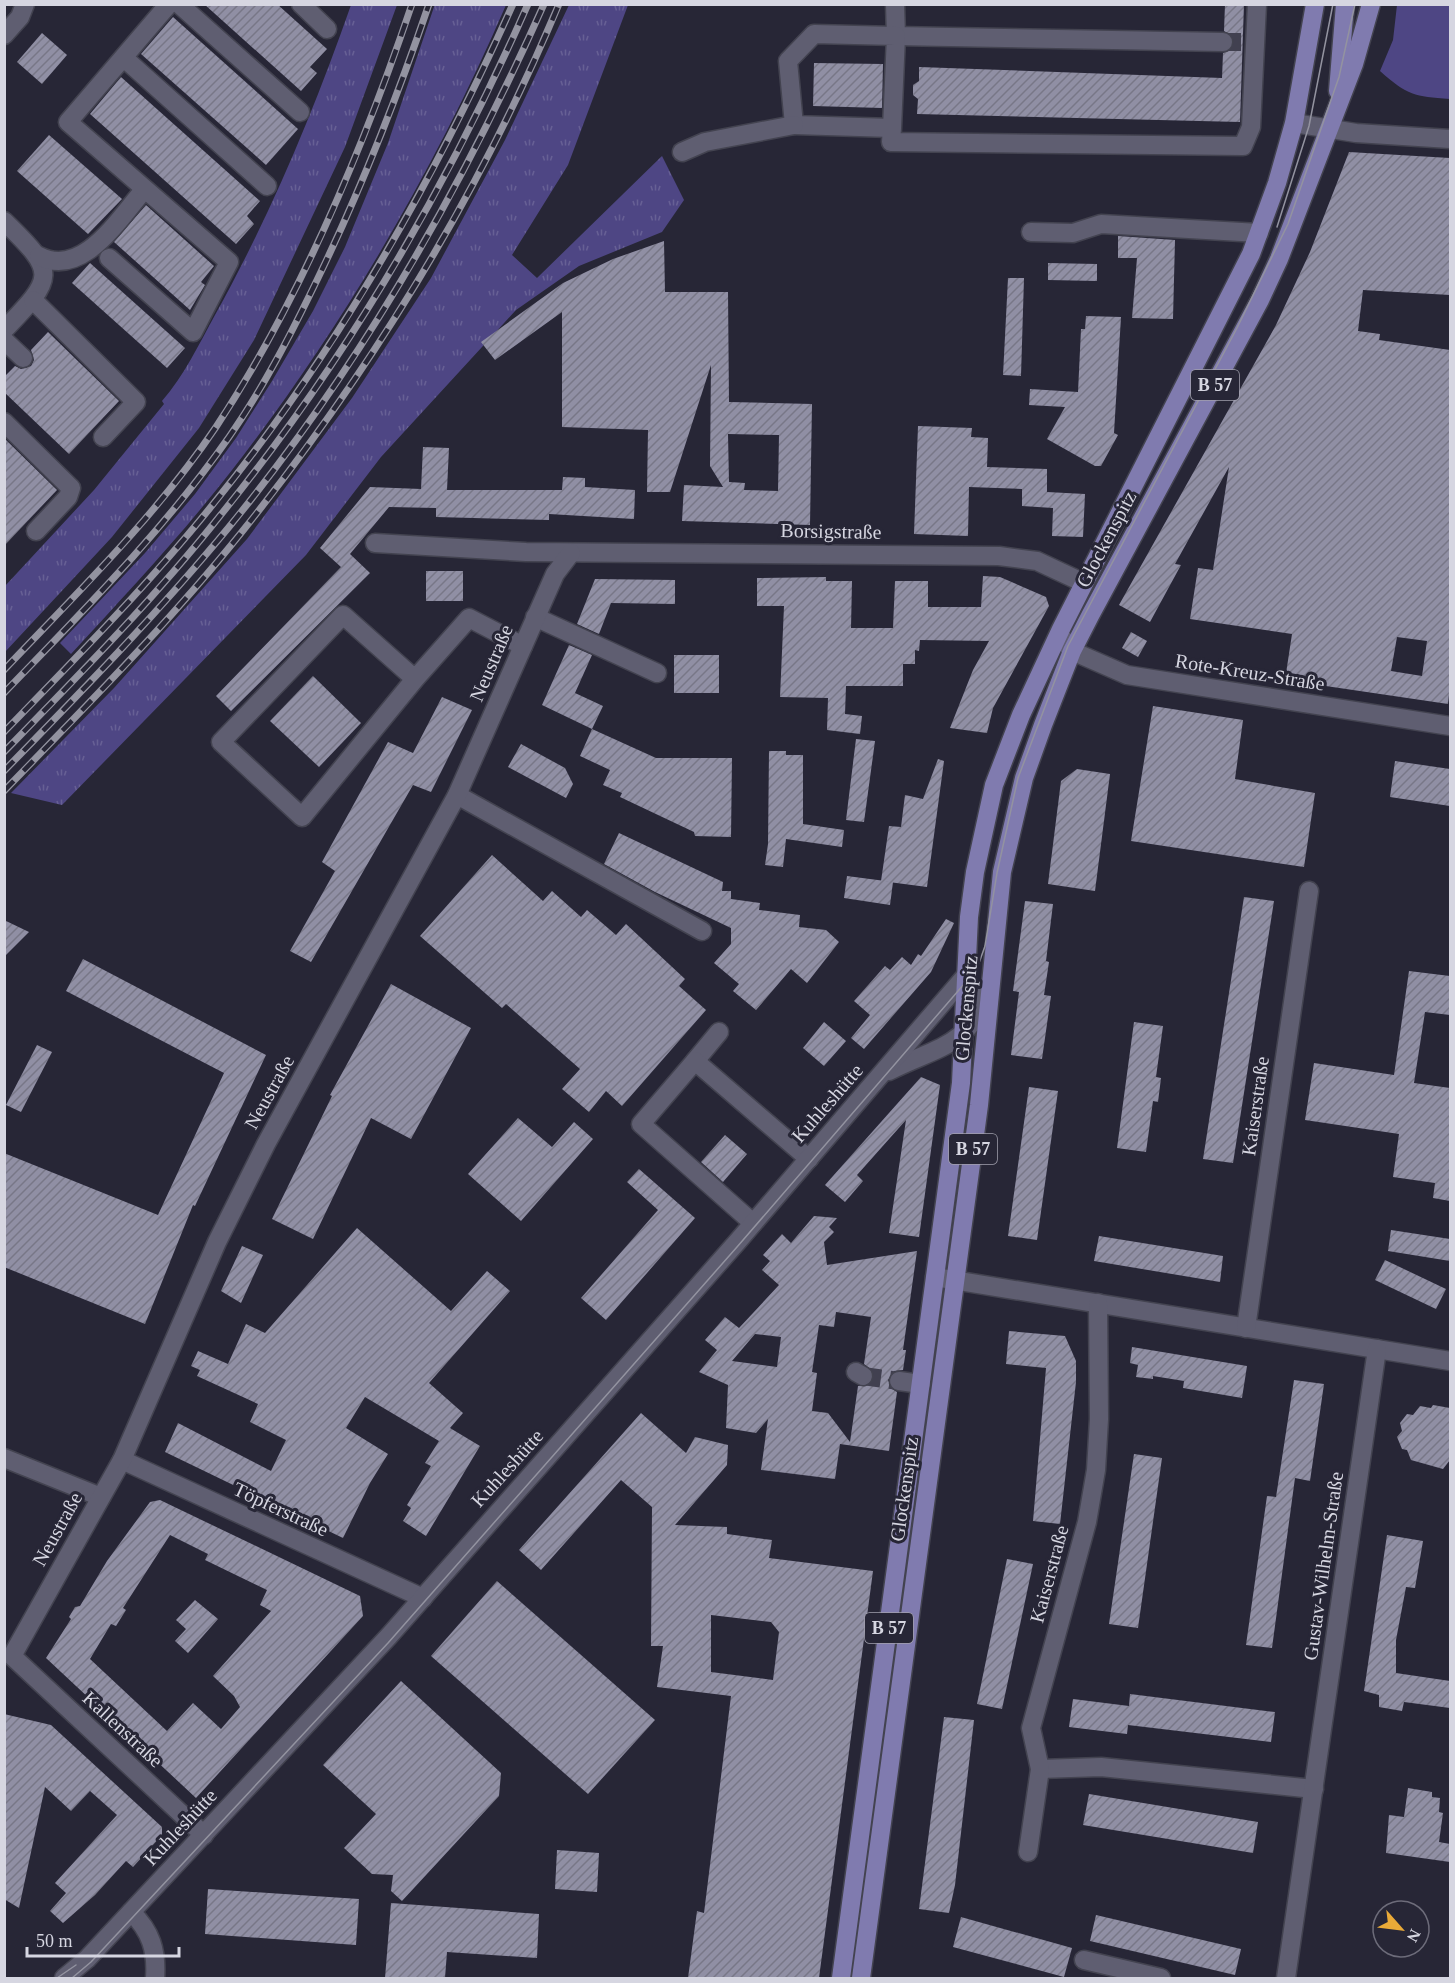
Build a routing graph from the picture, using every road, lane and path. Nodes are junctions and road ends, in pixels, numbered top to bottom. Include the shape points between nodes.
1 (25, 4) edge
2 (169, 4) edge
3 (179, 4) edge
4 (300, 4) edge
5 (896, 4) edge
6 (1257, 4) edge
7 (1315, 4) edge
8 (1345, 4) edge
9 (1371, 4) edge
10 (327, 29) dead end
11 (4, 35) edge
12 (896, 36) junction
13 (1223, 42) tunnel mouth
14 (124, 58) junction
15 (1337, 108) junction
16 (300, 112) dead end
17 (1294, 123) junction
18 (794, 125) junction
19 (892, 128) junction
20 (1329, 130) junction
21 (1450, 139) edge
22 (682, 152) dead end
23 (267, 186) dead end
24 (144, 190) junction
25 (4, 221) edge
26 (1031, 232) dead end
27 (1259, 233) junction
28 (39, 256) junction
29 (109, 258) dead end
30 (33, 300) junction
31 (4, 330) edge
32 (4, 340) edge
33 (23, 358) dead end
34 (4, 423) edge
35 (104, 437) dead end
36 (36, 531) dead end
37 (375, 543) dead end
38 (572, 553) junction
39 (1084, 583) junction
40 (536, 617) junction
41 (1060, 629) junction
42 (523, 646) junction
43 (1072, 651) junction
44 (657, 672) dead end
45 (415, 679) junction
46 (1450, 726) edge
47 (458, 795) junction
48 (1309, 891) dead end
49 (702, 931) dead end
50 (968, 973) junction
51 (992, 973) junction
52 (966, 1031) junction
53 (719, 1032) dead end
54 (695, 1061) junction
55 (880, 1076) junction
56 (809, 1159) junction
57 (753, 1223) junction
58 (935, 1277) junction
59 (955, 1280) junction
60 (1098, 1303) junction
61 (1246, 1328) junction
62 (1377, 1349) junction
63 (1450, 1361) edge
64 (899, 1381) tunnel mouth
65 (921, 1384) junction
66 (4, 1458) edge
67 (122, 1460) junction
68 (101, 1497) junction
69 (423, 1598) junction
70 (12, 1656) joint
71 (1040, 1769) junction
72 (1314, 1789) junction
73 (204, 1835) junction
74 (1028, 1852) dead end
75 (131, 1912) junction
76 (1084, 1960) dead end
77 (64, 1978) edge
78 (155, 1978) edge
79 (841, 1978) edge
80 (861, 1978) edge
81 (1161, 1978) edge
82 (1286, 1978) edge

1 - 11 street via 20,17
2 - 14 street
3 - 16 street
4 - 10 street
5 - 12 street
6 - 19 street via 1250,42 1251,127 1243,146 891,142
7 - 17 main road, B 57
8 - 15 main road, B 57
9 - 15 main road via 1361,45
12 - 13 street
12 - 18 street via 814,34 788,61
12 - 19 street
14 - 23 street
14 - 24 street via 68,122
15 - 20 main road, Glockenspitz / B 57
17 - 20 street
17 - 27 main road, Glockenspitz / B 57
18 - 19 street
18 - 22 street via 705,142
20 - 21 street
20 - 43 main road, Glockenspitz / B 57 via 1294,227 1260,300
24 - 28 street via 94,247 60,263
24 - 29 street via 229,262 193,332
25 - 28 street
26 - 27 street via 1073,232 1101,224
27 - 39 main road, Glockenspitz / B 57
28 - 30 street via 45,277
30 - 31 street
30 - 35 street via 136,402
32 - 33 street
34 - 36 street via 71,488 68,497
37 - 38 street, Borsigstraße
38 - 39 street, Borsigstraße via 999,556 1037,561
38 - 40 street, Neustraße via 555,574
39 - 41 main road, Glockenspitz / B 57
40 - 42 street, Neustraße
40 - 44 street
41 - 43 street
41 - 50 main road, Glockenspitz / B 57 via 994,785 975,872
42 - 45 street via 469,618
42 - 47 street, Neustraße
43 - 46 street, Rote-Kreuz-Straße via 1127,675
43 - 51 main road, Glockenspitz / B 57 via 1024,778 1012,826 1001,882
45 - 45 street via 302,817 221,742 343,615
47 - 49 street
47 - 67 street, Neustraße via 262,1152 217,1242
48 - 61 street, Kaiserstraße
50 - 52 main road, Glockenspitz / B 57
50 - 55 street, Kuhleshütte
51 - 52 street via 976,1018
51 - 59 main road, Glockenspitz / B 57 via 981,1090
52 - 55 street via 951,1044
52 - 58 main road, Glockenspitz / B 57
53 - 54 street
54 - 56 street
54 - 57 street via 641,1124
55 - 56 street, Kuhleshütte
56 - 57 street, Kuhleshütte
57 - 69 street, Kuhleshütte
58 - 59 street
58 - 65 main road, Glockenspitz / B 57
59 - 60 street
59 - 80 main road, Glockenspitz / B 57
60 - 61 street
60 - 71 street, Kaiserstraße via 1096,1470 1087,1522 1031,1728
61 - 62 street
62 - 63 street
62 - 72 street, Gustav-Wilhelm-Straße
64 - 65 street
65 - 79 main road, Glockenspitz / B 57
66 - 68 street
67 - 68 street, Neustraße
67 - 69 street, Töpferstraße
68 - 70 street, Neustraße
69 - 73 street, Kuhleshütte
70 - 73 street, Kallenstraße
71 - 72 street via 1101,1767
71 - 74 street, Kaiserstraße
72 - 82 street, Gustav-Wilhelm-Straße
73 - 75 street, Kuhleshütte
75 - 77 street, Kuhleshütte
75 - 78 street via 153,1942
76 - 81 street

